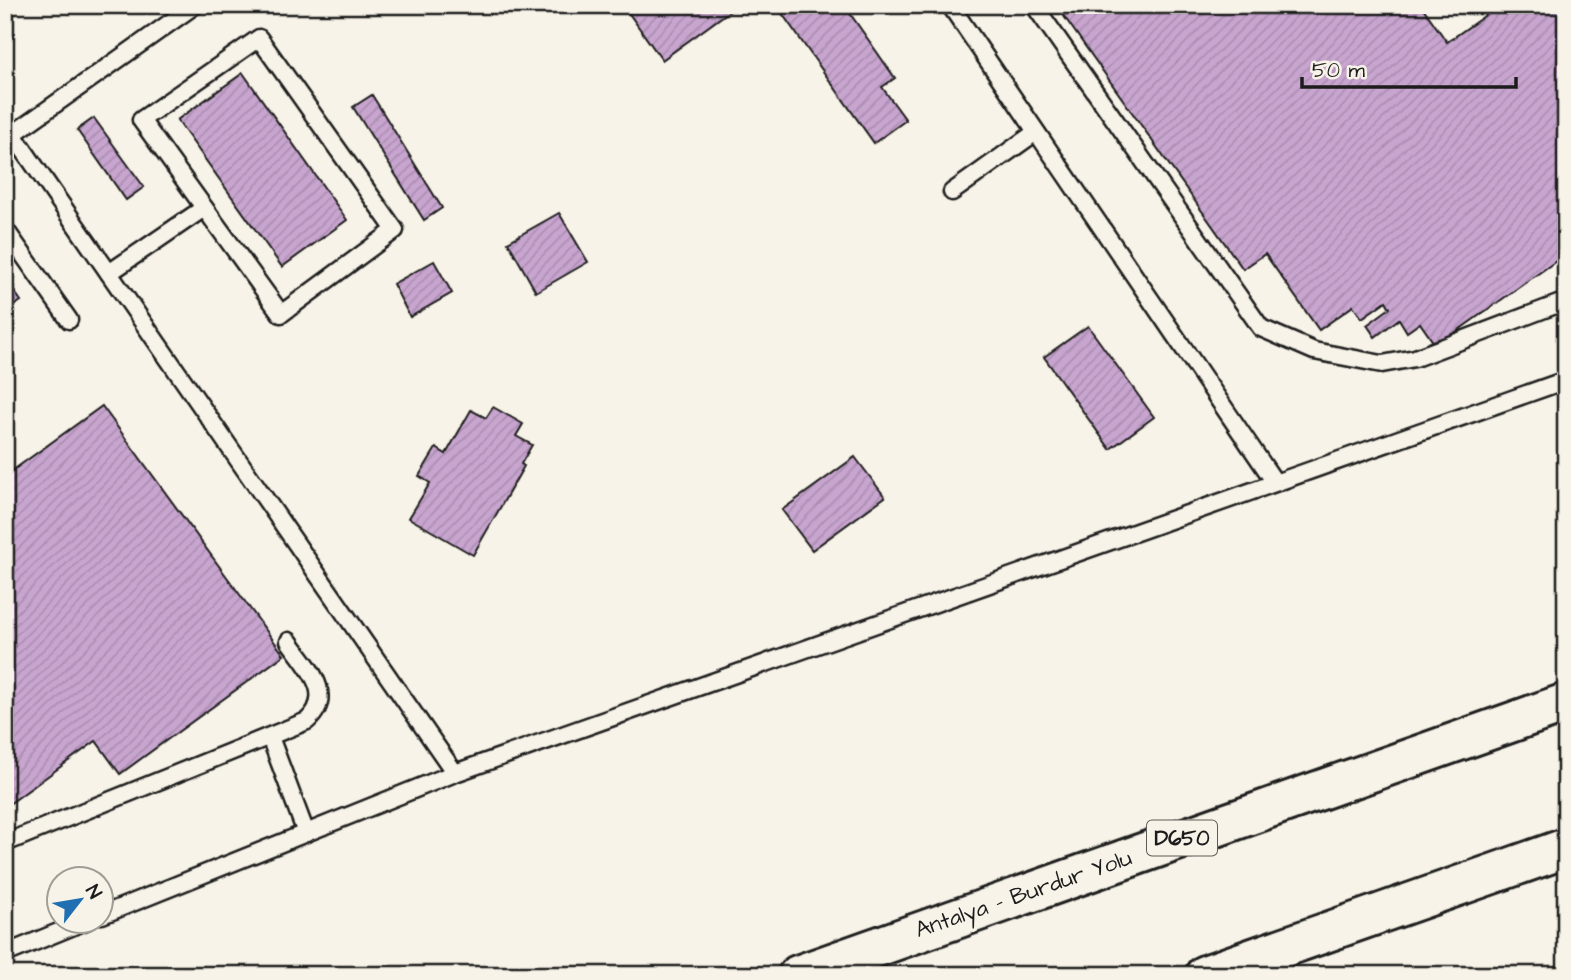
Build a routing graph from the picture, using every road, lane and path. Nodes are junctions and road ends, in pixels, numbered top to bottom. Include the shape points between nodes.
1 (195, 5) edge
2 (950, 5) edge
3 (1034, 5) edge
4 (9, 129) edge
5 (1036, 132) junction
6 (952, 191) dead end
7 (204, 208) junction
8 (5, 229) edge
9 (109, 273) junction
10 (1566, 301) edge
11 (69, 320) dead end
12 (1566, 380) edge
13 (1274, 481) junction
14 (289, 641) dead end
15 (1566, 703) edge
16 (270, 737) junction
17 (455, 773) junction
18 (306, 833) junction
19 (5, 843) edge
20 (1566, 848) edge
21 (116, 909) edge
22 (54, 934) edge
23 (901, 936) junction
24 (5, 954) edge
25 (777, 975) edge
26 (798, 975) edge
27 (1205, 975) edge

1 - 4 lane
2 - 5 lane
3 - 10 lane via 1261,328 1314,351 1382,364 1415,358
4 - 9 lane
5 - 6 lane
5 - 13 lane
7 - 7 lane via 281,314 395,230 259,37 141,120
7 - 9 lane
8 - 11 lane
9 - 17 lane
12 - 13 lane
13 - 17 lane
14 - 16 lane via 318,682 319,706 307,721
15 - 23 highway, Antalya - Burdur Yolu / D650
16 - 18 lane
16 - 19 lane
17 - 18 lane
18 - 21 lane
20 - 27 highway
22 - 24 lane
23 - 25 highway
23 - 26 highway, Antalya - Burdur Yolu / D650

